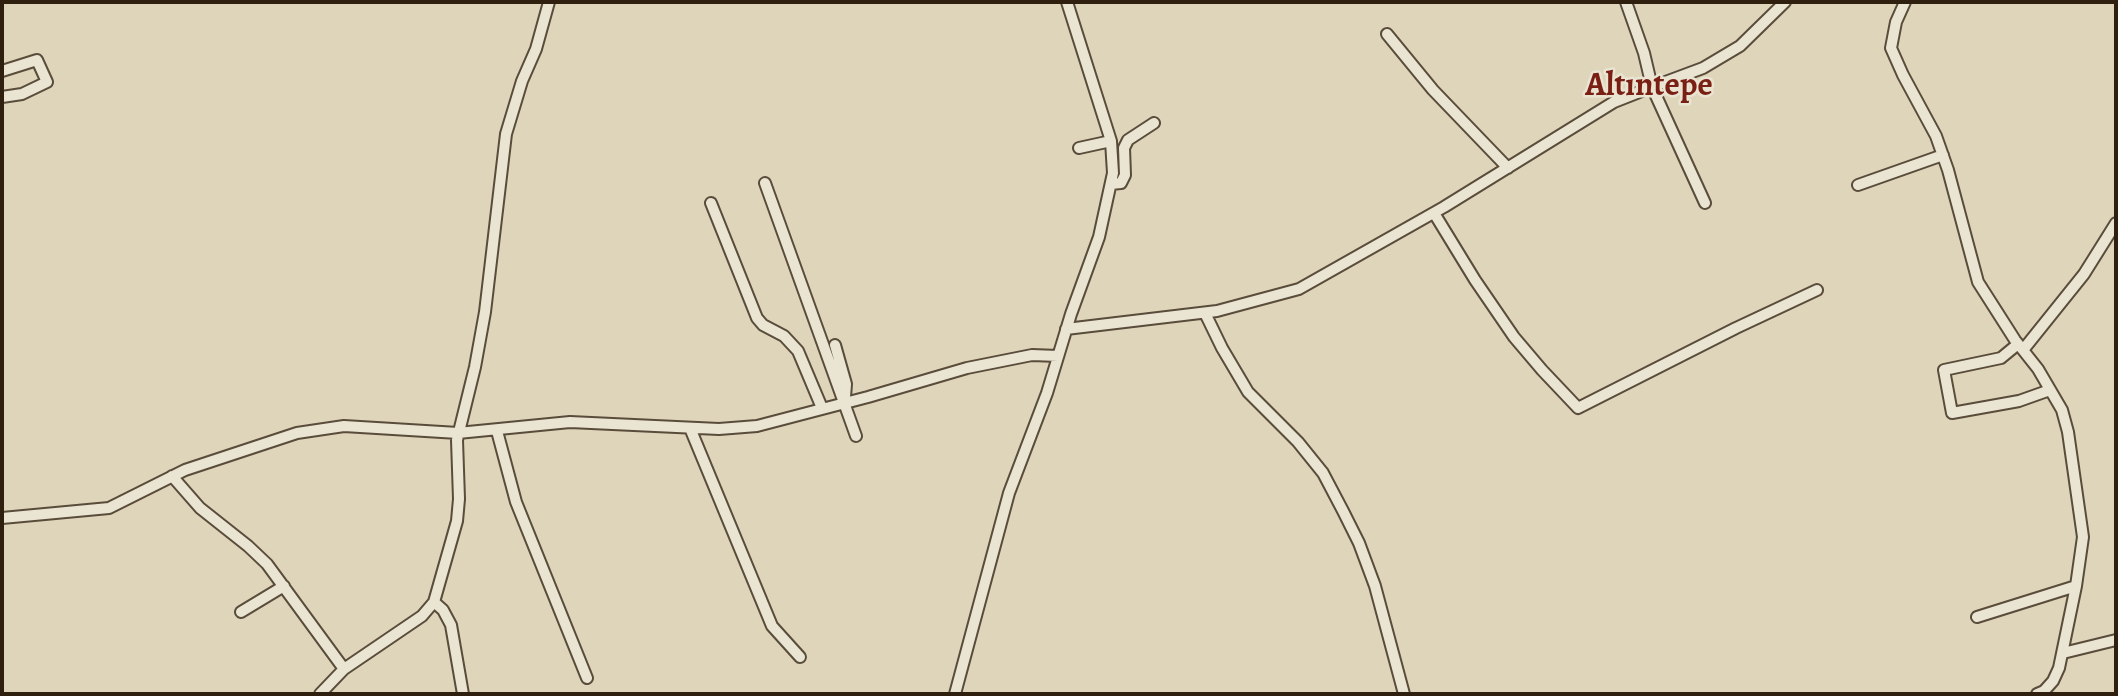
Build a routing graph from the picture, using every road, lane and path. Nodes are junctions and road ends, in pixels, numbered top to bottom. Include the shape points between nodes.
1 (549, 2) edge
2 (1067, 2) edge
3 (1626, 2) edge
4 (1785, 2) edge
5 (1905, 2) edge
6 (1387, 34) dead end
7 (2, 71) edge
8 (1652, 87) junction
9 (2, 97) edge
10 (1154, 123) dead end
11 (1111, 141) junction
12 (1079, 148) dead end
13 (1943, 155) junction
14 (1508, 168) junction
15 (765, 183) dead end
16 (1111, 184) junction
17 (1858, 185) dead end
18 (711, 203) dead end
19 (1705, 204) dead end
20 (1434, 213) junction
21 (2116, 223) edge
22 (1817, 290) dead end
23 (1205, 313) junction
24 (1066, 329) junction
25 (835, 345) dead end
26 (2021, 347) junction
27 (1058, 356) junction
28 (2050, 390) junction
29 (844, 403) junction
30 (821, 408) junction
31 (690, 428) junction
32 (497, 431) junction
33 (458, 433) junction
34 (856, 436) dead end
35 (172, 477) junction
36 (2, 518) edge
37 (284, 586) junction
38 (2076, 586) junction
39 (434, 601) junction
40 (241, 612) dead end
41 (1977, 617) dead end
42 (2116, 640) edge
43 (2063, 653) junction
44 (800, 657) dead end
45 (344, 669) junction
46 (587, 678) dead end
47 (320, 694) edge
48 (463, 694) edge
49 (956, 694) edge
50 (1404, 694) edge
51 (2037, 694) edge

1 - 33 street via 506,134 485,312
2 - 11 street
3 - 8 street
4 - 8 street via 1740,46 1703,68
5 - 13 street via 1891,48
6 - 14 street
7 - 9 street via 37,60 47,82
8 - 14 street via 1614,103
8 - 19 street
10 - 16 street via 1128,140 1125,176 1121,183
11 - 12 street
11 - 16 street
13 - 17 street
13 - 26 street via 1978,282
14 - 20 street
15 - 29 street
16 - 24 street via 1099,237
18 - 30 street via 757,318 798,351
20 - 22 street via 1514,337 1578,408
20 - 23 street via 1299,289
21 - 26 street via 2084,274
23 - 24 street
23 - 50 street via 1248,392 1323,473 1343,511 1376,586
24 - 27 street
25 - 29 street via 846,384
26 - 28 street
26 - 28 street via 2001,358 1944,370 1952,413
27 - 29 street via 1002,360
27 - 49 street via 1009,493
28 - 38 street via 2068,432 2080,501 2083,537
29 - 30 street
29 - 34 street
30 - 31 street via 757,426
31 - 32 street via 570,422
31 - 44 street via 772,626
32 - 33 street
32 - 46 street via 516,502
33 - 35 street via 344,426 269,442
33 - 39 street via 457,520
35 - 36 street via 109,508
35 - 37 street via 200,508 258,555
37 - 40 street
37 - 45 street
38 - 41 street
38 - 43 street
39 - 45 street via 413,622
39 - 48 street via 451,625
42 - 43 street
43 - 51 street via 2053,681
45 - 47 street

